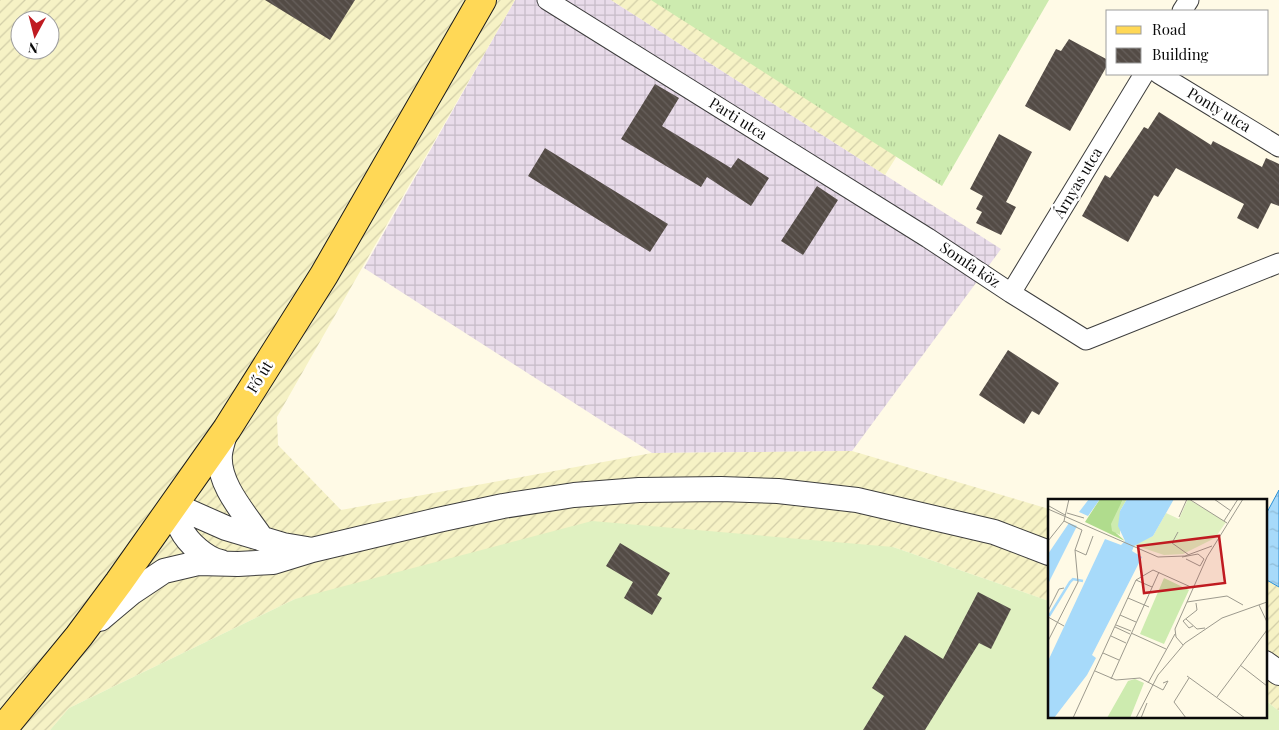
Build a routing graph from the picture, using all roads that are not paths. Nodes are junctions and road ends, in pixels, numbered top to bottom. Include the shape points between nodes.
1 (482, 0) edge
2 (547, 0) edge
3 (1143, 75) edge
4 (1161, 75) edge
5 (1279, 147) edge
6 (928, 238) joint
7 (1279, 263) edge
8 (1011, 293) junction
9 (227, 429) junction
10 (174, 505) junction
11 (262, 540) junction
12 (312, 550) junction
13 (1048, 553) edge
14 (238, 564) junction
15 (79, 636) junction
16 (1266, 664) edge
17 (1279, 672) edge
18 (2, 730) edge

1 - 9 main road, Fő út via 324,275
2 - 6 street, Parti utca
3 - 8 street, Árnyas utca
4 - 5 street, Ponty utca
6 - 8 street, Somfa köz
7 - 8 street via 1086,340
9 - 10 main road, Fő út
9 - 11 street via 220,454 223,478
10 - 11 street
10 - 14 street via 182,530 199,551 215,561
10 - 15 main road, Fő út
11 - 12 street
12 - 13 street via 503,506 574,495 722,489 778,491 857,500 994,532
12 - 14 street via 273,562
14 - 15 street via 198,563 164,571 131,593
15 - 18 main road, Fő út
16 - 17 street

